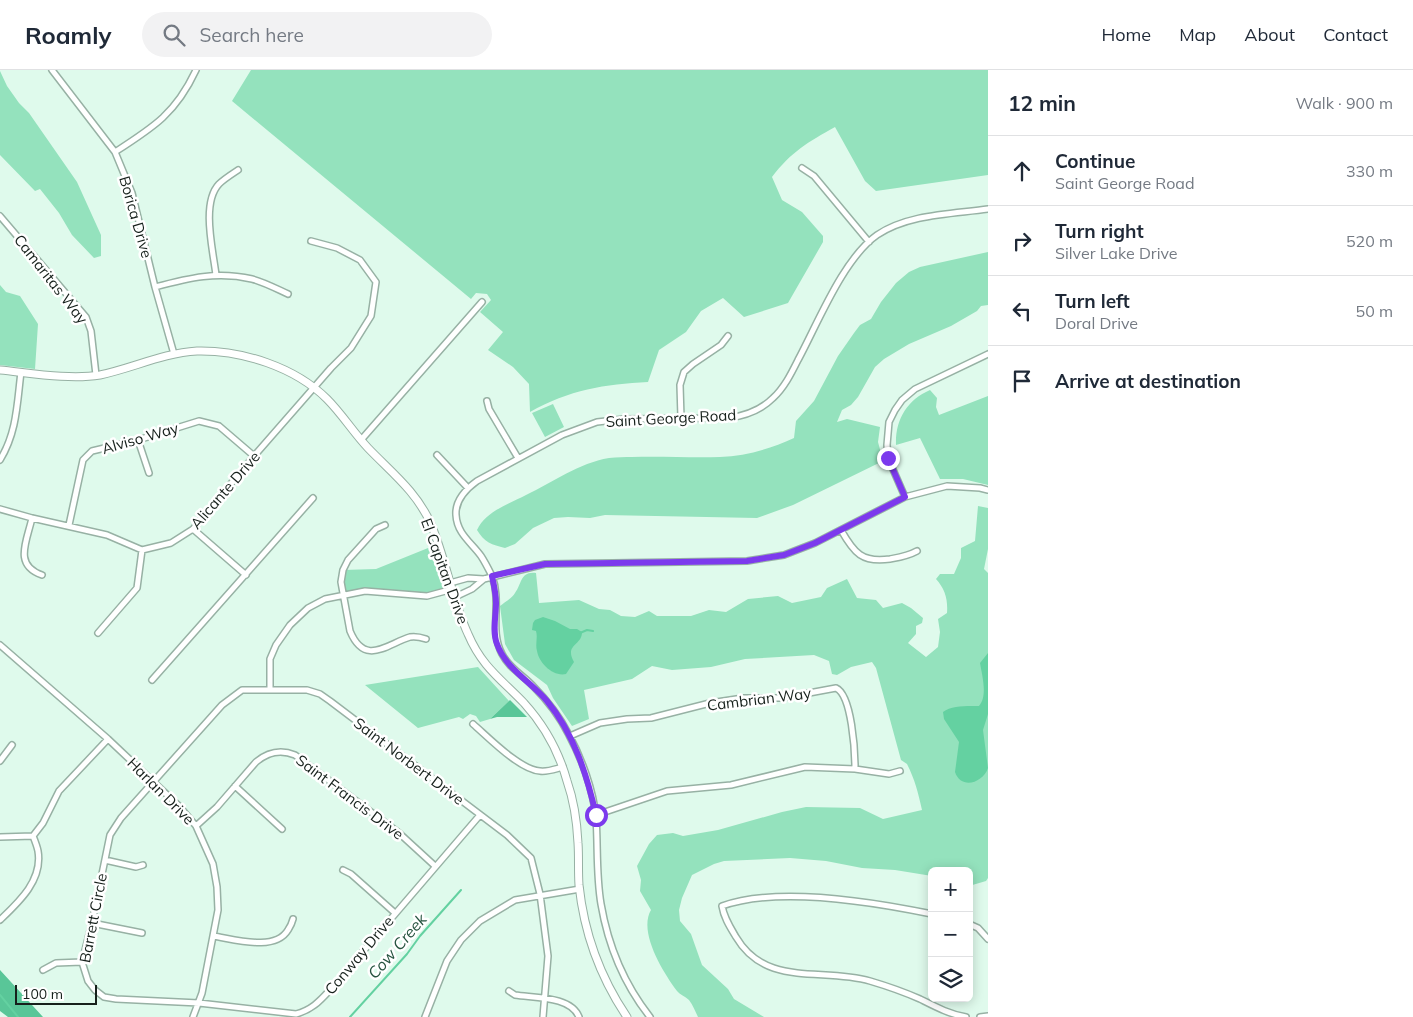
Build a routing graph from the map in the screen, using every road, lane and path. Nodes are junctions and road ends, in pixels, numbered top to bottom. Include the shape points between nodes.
1 (52, 70) edge
2 (196, 70) edge
3 (115, 152) junction
4 (802, 168) dead end
5 (238, 170) dead end
6 (988, 209) edge
7 (0, 216) edge
8 (311, 241) dead end
9 (869, 242) junction
10 (216, 275) junction
11 (155, 287) junction
12 (288, 294) dead end
13 (482, 302) dead end
14 (728, 336) dead end
15 (174, 354) junction
16 (988, 354) edge
17 (0, 370) edge
18 (21, 372) junction
19 (96, 376) junction
20 (314, 388) junction
21 (487, 401) dead end
22 (680, 418) junction
23 (138, 440) junction
24 (361, 440) junction
25 (437, 455) dead end
26 (254, 456) junction
27 (518, 458) junction
28 (0, 460) edge
29 (149, 473) dead end
30 (468, 488) junction
31 (988, 490) edge
32 (905, 497) junction
33 (313, 498) dead end
34 (0, 509) edge
35 (32, 518) junction
36 (69, 525) junction
37 (385, 525) dead end
38 (194, 530) junction
39 (841, 530) junction
40 (142, 550) junction
41 (916, 551) dead end
42 (42, 575) dead end
43 (246, 575) junction
44 (492, 576) junction
45 (484, 579) junction
46 (452, 586) junction
47 (344, 594) junction
48 (455, 597) junction
49 (98, 634) dead end
50 (426, 639) dead end
51 (0, 645) edge
52 (152, 680) dead end
53 (270, 689) junction
54 (472, 724) dead end
55 (570, 736) junction
56 (108, 739) junction
57 (12, 745) dead end
58 (0, 761) edge
59 (563, 767) junction
60 (855, 769) junction
61 (900, 771) dead end
62 (154, 783) junction
63 (235, 786) junction
64 (480, 815) junction
65 (596, 815) junction
66 (196, 826) junction
67 (282, 829) dead end
68 (33, 836) junction
69 (0, 837) edge
70 (536, 854) dead end
71 (531, 858) junction
72 (105, 860) junction
73 (143, 865) dead end
74 (435, 866) junction
75 (343, 870) dead end
76 (580, 889) junction
77 (540, 894) junction
78 (395, 913) junction
79 (928, 913) edge
80 (293, 919) dead end
81 (0, 920) edge
82 (92, 923) junction
83 (973, 926) edge
84 (142, 933) dead end
85 (213, 936) junction
86 (988, 939) edge
87 (82, 962) junction
88 (43, 970) dead end
89 (508, 991) dead end
90 (544, 999) junction
91 (199, 1003) junction
92 (988, 1016) edge
93 (193, 1017) edge
94 (424, 1017) edge
95 (543, 1017) edge
96 (579, 1017) edge
97 (627, 1017) edge
98 (650, 1017) edge
99 (966, 1017) edge
100 (980, 1017) edge

1 - 3 street, Borica Drive
2 - 3 street via 166,116
3 - 11 street, Borica Drive via 132,194
4 - 9 street via 814,176
5 - 10 street via 219,184 211,197 209,214
6 - 9 street, Saint George Road via 909,221
7 - 19 street, Camaritas Way via 86,317 91,331
8 - 20 street, Alicante Drive via 337,248 360,260 376,282 371,316 351,348
9 - 22 street, Saint George Road via 851,261 789,377 774,398 735,417
10 - 11 street
10 - 12 street via 253,279
11 - 15 street, Borica Drive
13 - 24 street
14 - 22 street via 721,345 684,372 680,385
15 - 19 street, El Capitan Drive
15 - 20 street, El Capitan Drive via 198,351 242,356 285,370
16 - 32 street via 915,389 895,410 890,422 888,458
17 - 18 street, El Capitan Drive
18 - 19 street, El Capitan Drive
18 - 28 street via 16,420
20 - 24 street, El Capitan Drive via 339,411
20 - 26 street, Alicante Drive
21 - 27 street via 489,410
22 - 27 street, Saint George Road via 624,419 591,424
23 - 26 street, Alviso Way via 199,421 219,426
23 - 29 street
23 - 36 street, Alviso Way via 92,451 83,460
24 - 46 street, El Capitan Drive via 406,484 422,508
25 - 30 street
26 - 38 street, Alicante Drive
27 - 30 street, Saint George Road
30 - 44 street via 457,508 458,524
31 - 32 street via 947,486
32 - 39 street
33 - 43 street
34 - 35 street
35 - 36 street
35 - 42 street via 24,560 28,567
36 - 40 street via 107,535
37 - 47 street via 376,529 348,560 343,570
38 - 40 street, Alicante Drive via 171,543
38 - 43 street
39 - 41 street via 852,549 868,559 908,556
39 - 44 street via 784,555 747,561 545,564
40 - 49 street via 137,588
43 - 52 street
44 - 45 street
44 - 55 street via 496,601 496,643 510,665 547,701
45 - 46 street via 468,578
45 - 48 street
46 - 47 street via 427,596 365,591
46 - 48 street, El Capitan Drive
47 - 50 street via 350,631 366,649 381,650 411,637
47 - 53 street via 325,598 290,625 270,659
48 - 59 street, El Capitan Drive via 468,635 480,656 535,717 548,735
51 - 56 street, Harlan Drive
53 - 62 street, Saint Norbert Drive via 242,690 222,705
53 - 64 street, Saint Norbert Drive via 307,690 320,694
54 - 59 street via 530,769 540,771
55 - 60 street, Cambrian Way via 600,724 651,718 710,703 742,698 782,698 836,688 844,695 852,723
55 - 65 street
56 - 62 street, Harlan Drive
56 - 68 street via 59,790
57 - 58 street
59 - 76 street, El Capitan Drive via 577,827
60 - 61 street via 889,774
60 - 65 street via 805,767 731,785 667,790
62 - 66 street, Harlan Drive
62 - 72 street, Barrett Circle via 115,826
63 - 66 street, Saint Francis Drive
63 - 67 street
63 - 74 street, Saint Francis Drive via 263,756 278,751 288,752 399,833
64 - 71 street, Saint Norbert Drive
64 - 74 street, Conway Drive
65 - 98 street via 601,902 609,939 629,985
66 - 85 street, Harlan Drive via 213,864 217,887 218,910
68 - 69 street
68 - 81 street via 38,852 37,870 28,891
70 - 71 street
71 - 77 street
72 - 73 street
72 - 82 street, Barrett Circle
74 - 78 street, Conway Drive
75 - 78 street
76 - 77 street
76 - 97 street, El Capitan Drive via 585,924 599,966
77 - 90 street via 548,956
77 - 94 street via 515,900 480,921 461,940 447,961
78 - 91 street, Conway Drive via 329,991 307,1011 296,1014
79 - 99 street via 866,903 776,897 752,898 722,906 724,918 742,947 755,960 774,969 862,979 902,992 942,1011
80 - 85 street via 288,931 271,942
82 - 84 street
82 - 87 street, Barrett Circle
83 - 86 street
85 - 91 street, Harlan Drive
87 - 88 street via 56,963
87 - 91 street, Barrett Circle via 88,981 104,997
89 - 90 street
90 - 95 street
90 - 96 street via 564,1002 573,1007
91 - 93 street, Harlan Drive
92 - 100 street

